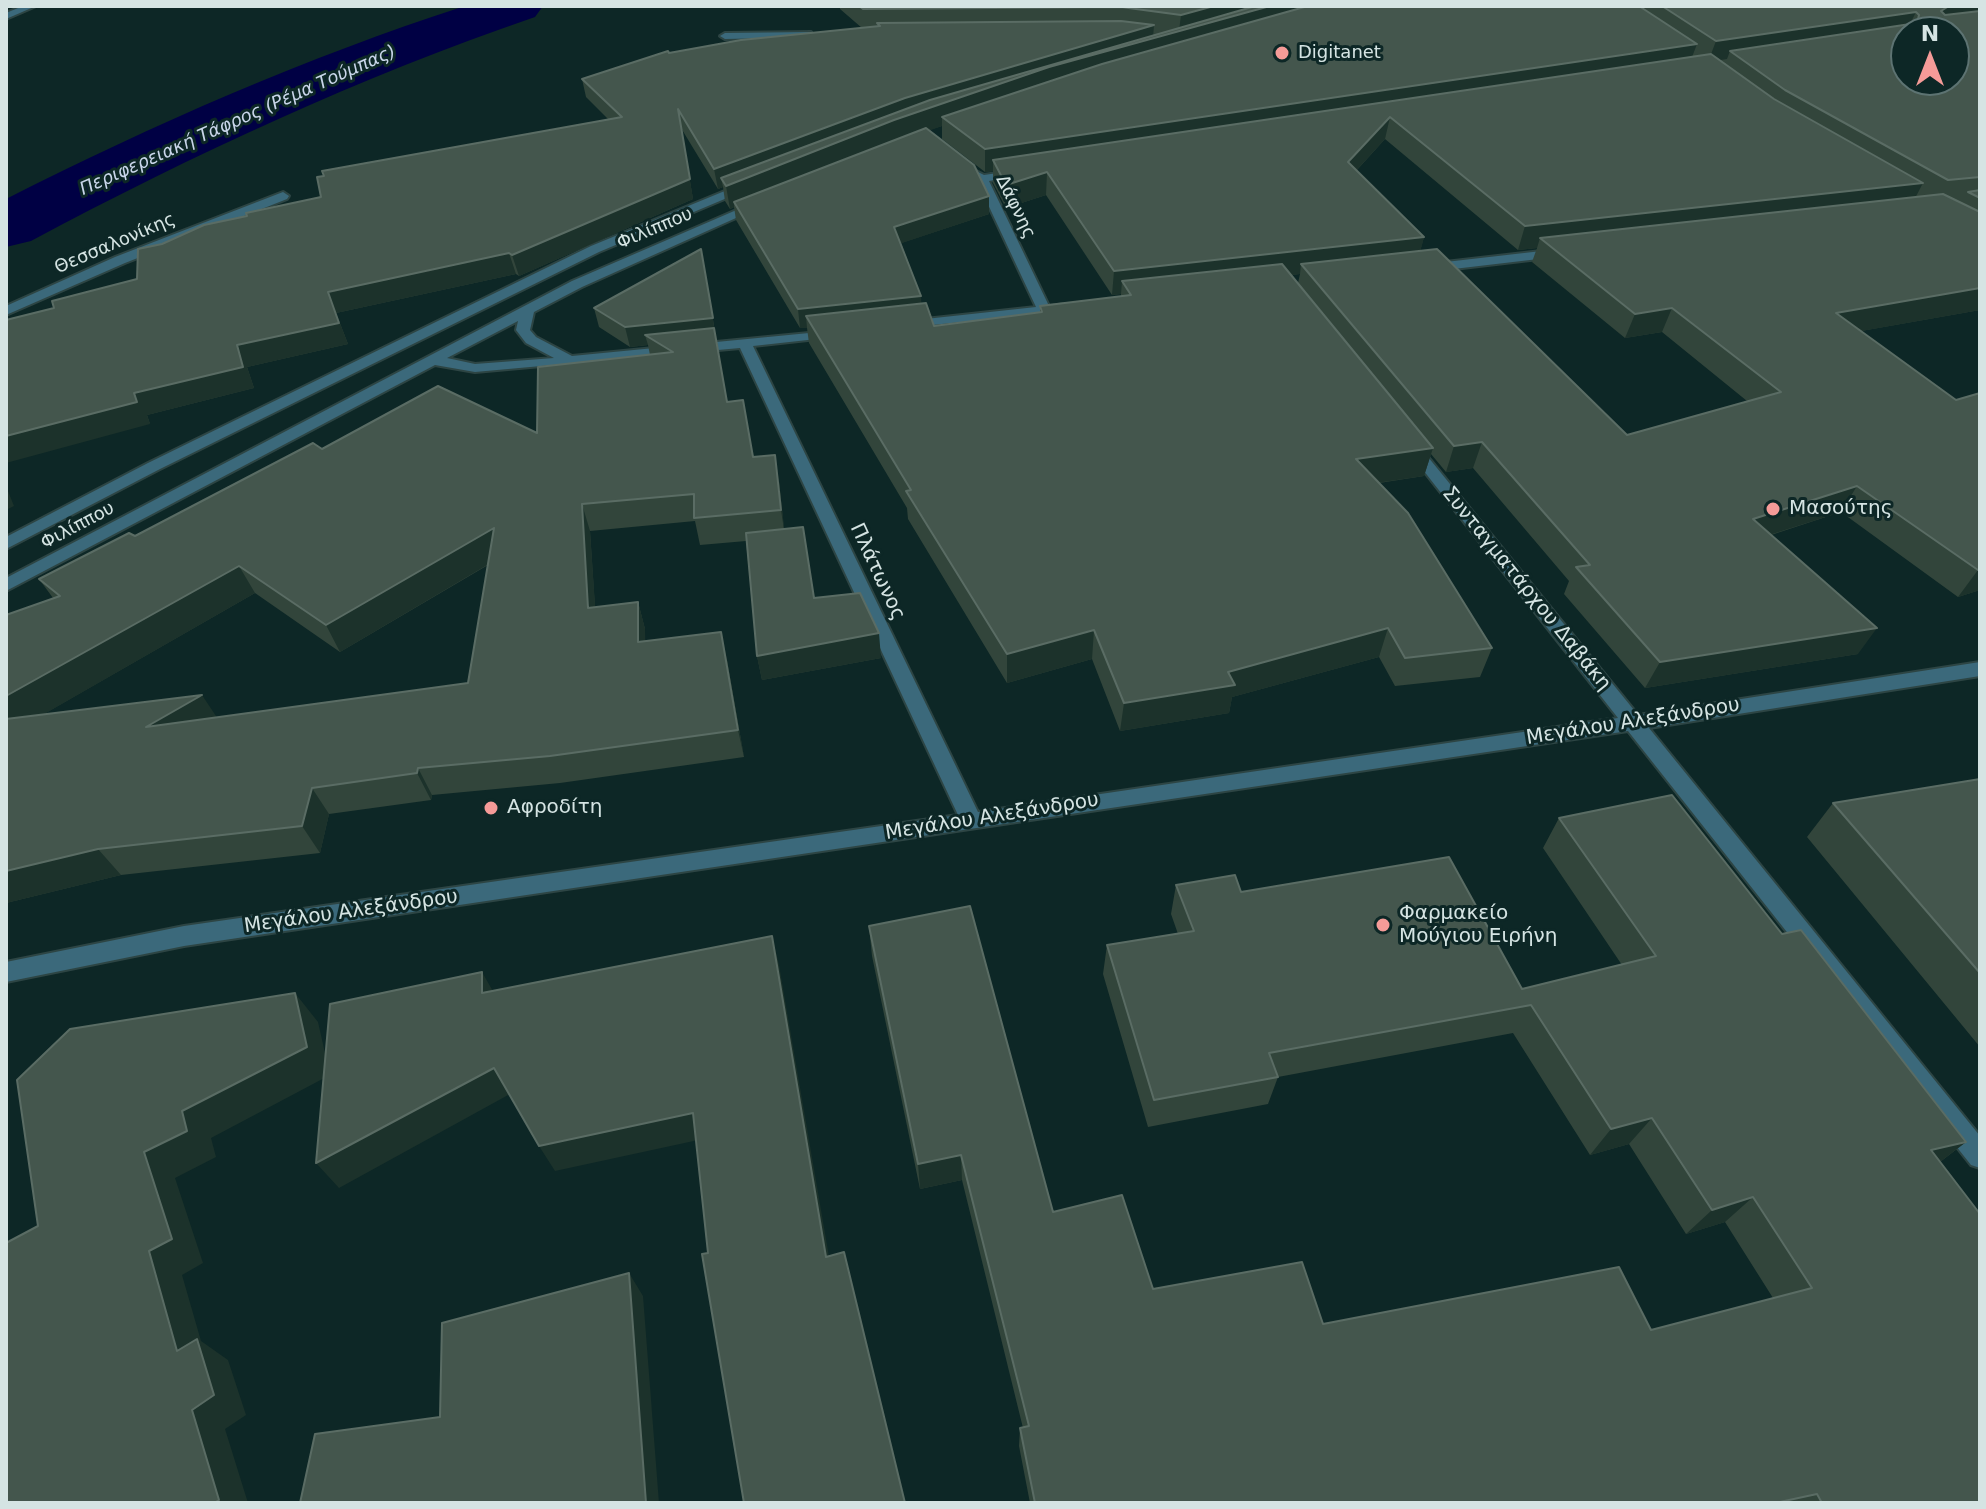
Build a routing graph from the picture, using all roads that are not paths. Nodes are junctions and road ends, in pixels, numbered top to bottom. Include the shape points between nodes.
1 (31, 6) edge
2 (6, 16) edge
3 (818, 35) edge
4 (725, 36) dead end
5 (961, 162) edge
6 (1029, 171) edge
7 (767, 177) edge
8 (982, 179) junction
9 (283, 196) dead end
10 (774, 199) edge
11 (1568, 252) edge
12 (1409, 270) edge
13 (1077, 307) edge
14 (6, 311) edge
15 (527, 311) junction
16 (1045, 311) junction
17 (886, 327) edge
18 (855, 331) edge
19 (744, 342) junction
20 (567, 359) junction
21 (434, 360) junction
22 (1399, 430) edge
23 (6, 544) edge
24 (6, 585) edge
25 (1980, 669) edge
26 (1633, 722) junction
27 (971, 820) junction
28 (6, 972) edge
29 (1980, 1156) edge

1 - 2 street
3 - 4 street
5 - 8 street, Δάφνης
6 - 8 street
7 - 23 street, Φιλίππου via 595,249
8 - 16 street, Δάφνης
9 - 14 street, Θεσσαλονίκης
10 - 15 street, Φιλίππου via 650,250
11 - 12 street
13 - 16 street
15 - 20 street via 523,330 531,340
15 - 21 street, Φιλίππου
16 - 17 street
18 - 19 street
19 - 20 street
19 - 27 street, Πλάτωνος
20 - 21 street via 475,368
21 - 24 street, Φιλίππου
22 - 26 street, Συνταγματάρχου Δαβάκη
25 - 26 street, Μεγάλου Αλεξάνδρου
26 - 27 street, Μεγάλου Αλεξάνδρου
26 - 29 street, Συνταγματάρχου Δαβάκη
27 - 28 street, Μεγάλου Αλεξάνδρου via 184,936

